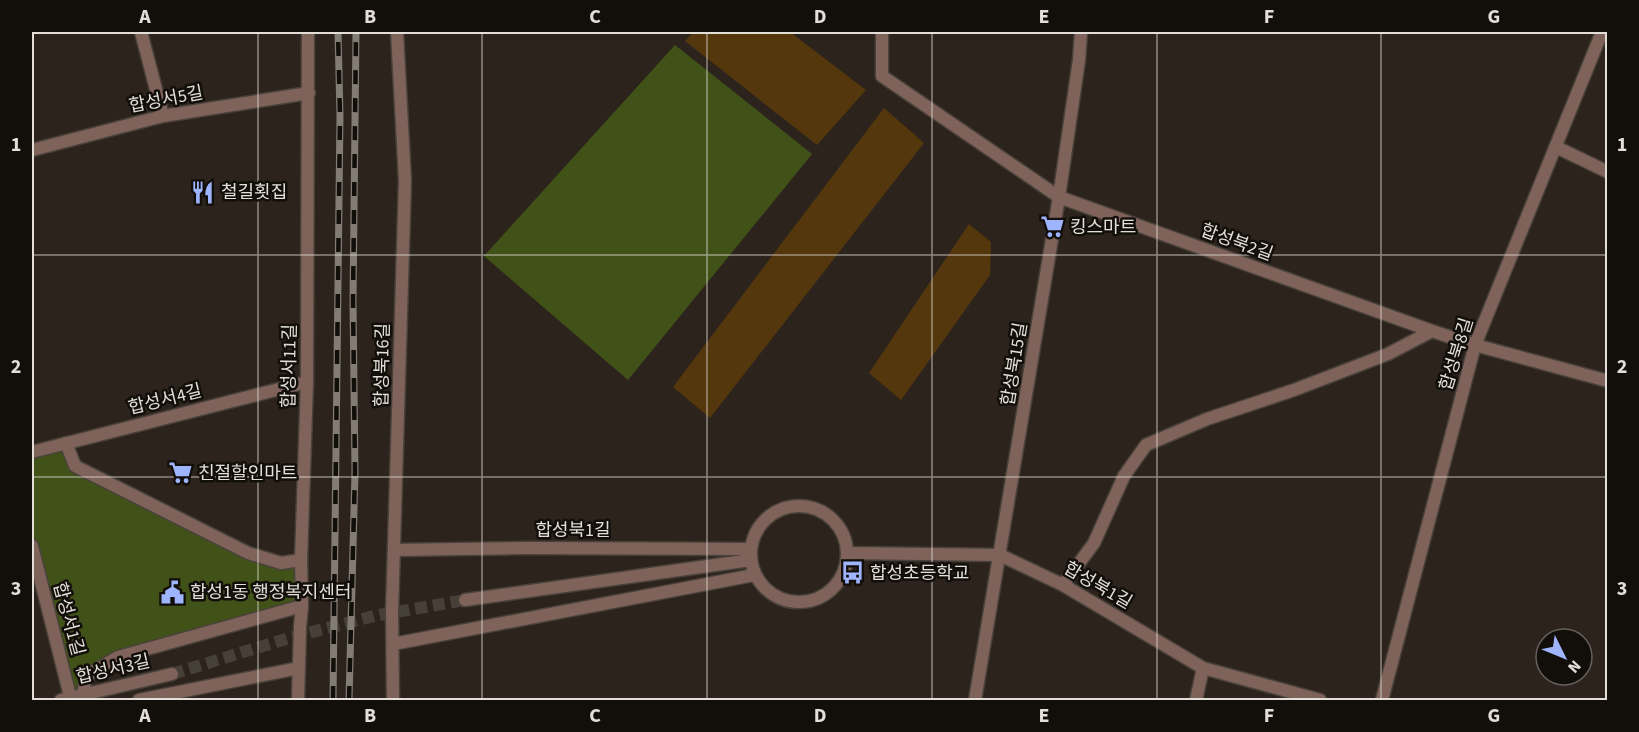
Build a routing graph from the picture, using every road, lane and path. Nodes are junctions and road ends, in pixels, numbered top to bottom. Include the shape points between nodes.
1 (141, 32) edge
2 (308, 32) edge
3 (397, 32) edge
4 (882, 32) edge
5 (1081, 32) edge
6 (1602, 32) edge
7 (309, 93) junction
8 (163, 116) junction
9 (1556, 147) junction
10 (32, 150) edge
11 (1608, 172) edge
12 (1059, 197) junction
13 (1432, 331) junction
14 (1475, 345) junction
15 (1608, 381) edge
16 (307, 382) junction
17 (66, 443) junction
18 (32, 452) edge
19 (32, 546) edge
20 (395, 550) junction
21 (847, 553) junction
22 (751, 555) junction
23 (1000, 555) junction
24 (301, 560) junction
25 (754, 575) junction
26 (1063, 585) junction
27 (465, 600) tunnel mouth
28 (302, 606) junction
29 (393, 644) junction
30 (1203, 668) junction
31 (299, 669) junction
32 (172, 674) tunnel mouth
33 (75, 699) edge
34 (139, 700) edge
35 (298, 700) edge
36 (393, 700) edge
37 (975, 700) edge
38 (1196, 700) edge
39 (1320, 700) edge
40 (1382, 700) edge

1 - 8 street
2 - 7 street, 합성서11길
3 - 20 street, 합성북16길 via 405,181
4 - 12 street, 합성북2길 via 882,76
5 - 12 street, 합성북15길
6 - 9 street, 합성북8길
7 - 8 street, 합성서5길
7 - 16 street, 합성서11길
8 - 10 street, 합성서5길
9 - 11 street
9 - 14 street, 합성북8길
12 - 13 street, 합성북2길
12 - 23 street, 합성북15길
13 - 14 street, 합성북2길
13 - 26 street via 1388,354 1146,445 1124,476 1094,543
14 - 15 street, 합성북2길
14 - 40 street, 합성북8길
16 - 17 street, 합성서4길
16 - 24 street, 합성서11길
17 - 18 street, 합성서4길
17 - 24 street via 75,466 248,553 281,563
19 - 33 street, 합성서1길
20 - 22 street, 합성북1길 via 527,548
20 - 29 street, 합성북16길
21 - 22 street via 840,528 830,517 802,506 787,507 762,523 754,536
21 - 23 street, 합성북1길
21 - 25 street via 842,577 817,599 800,603 784,600 769,593
22 - 25 street
22 - 27 street
23 - 26 street, 합성북1길
23 - 37 street, 합성북15길
24 - 28 street, 합성서11길
25 - 29 street
26 - 30 street, 합성북1길
28 - 31 street, 합성서11길
28 - 33 street via 118,657 86,676
29 - 36 street, 합성북16길
30 - 38 street
30 - 39 street, 합성북1길
31 - 34 street
31 - 35 street, 합성서11길
32 - 33 street, 합성서3길

